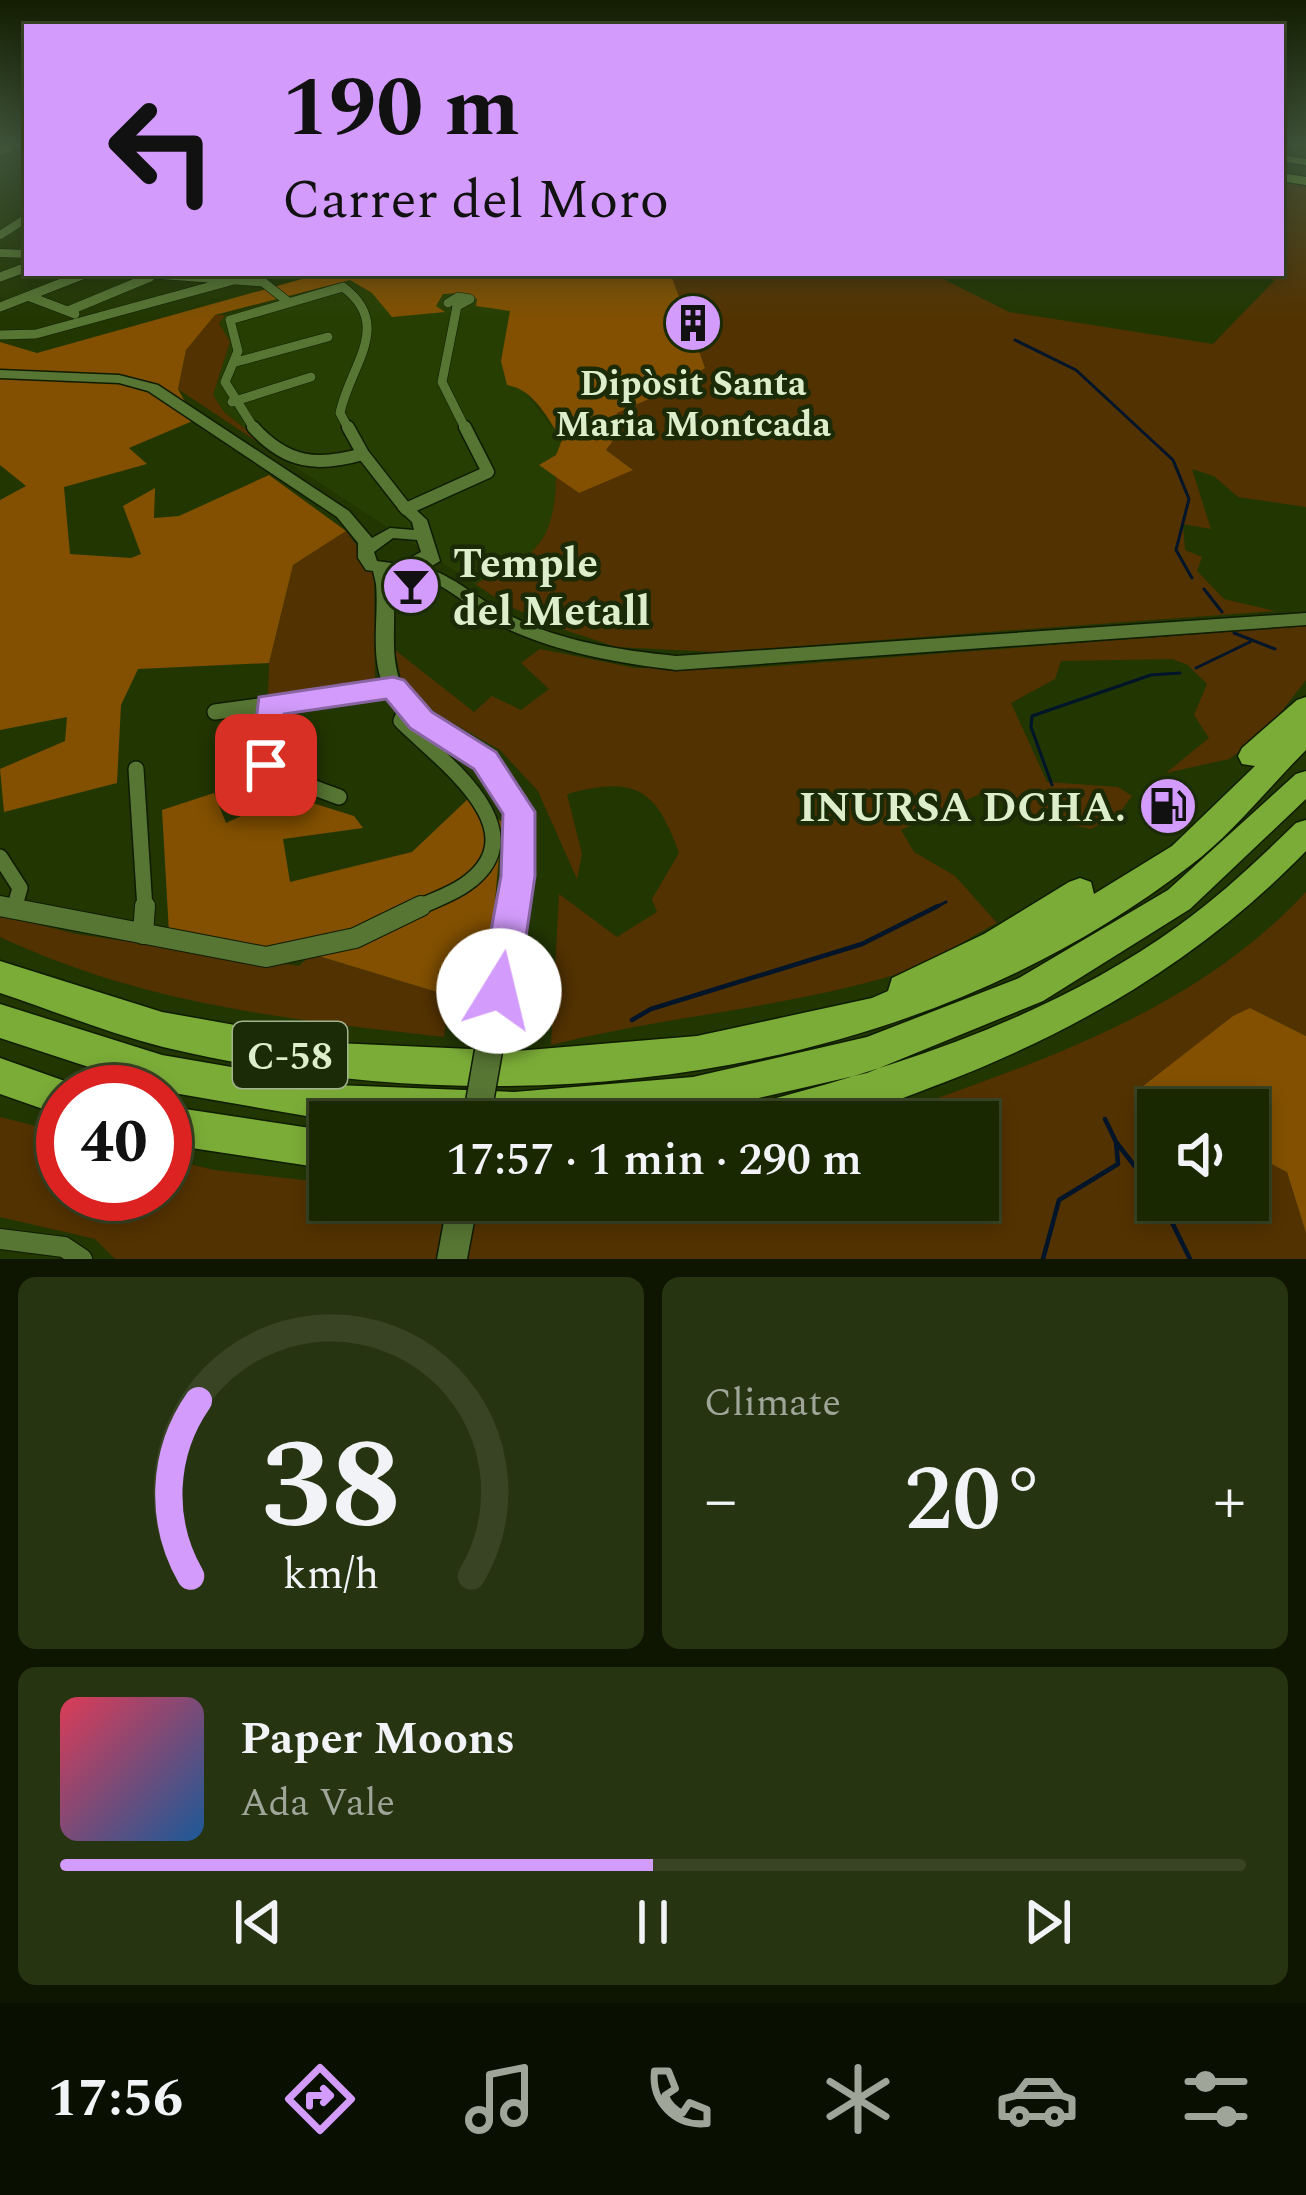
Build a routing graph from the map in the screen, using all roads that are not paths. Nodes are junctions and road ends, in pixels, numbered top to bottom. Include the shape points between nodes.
1 (24, 245) edge
2 (0, 253) edge
3 (12, 254) junction
4 (24, 254) edge
5 (79, 276) edge
6 (143, 276) edge
7 (163, 276) edge
8 (234, 280) junction
9 (28, 296) junction
10 (287, 302) junction
11 (457, 306) dead end
12 (0, 307) edge
13 (68, 311) junction
14 (91, 320) junction
15 (0, 335) edge
16 (328, 337) dead end
17 (236, 362) junction
18 (0, 374) edge
19 (311, 377) dead end
20 (232, 402) junction
21 (363, 454) junction
22 (407, 512) junction
23 (358, 529) junction
24 (391, 533) junction
25 (422, 535) junction
26 (367, 549) junction
27 (429, 554) junction
28 (396, 570) junction
29 (443, 581) junction
30 (1306, 620) edge
31 (400, 697) junction
32 (269, 705) junction
33 (1306, 707) edge
34 (214, 712) dead end
35 (1306, 733) edge
36 (1252, 756) dead end
37 (136, 769) dead end
38 (1306, 782) edge
39 (339, 796) dead end
40 (1303, 837) edge
41 (0, 856) edge
42 (1080, 892) dead end
43 (7, 908) edge
44 (142, 934) junction
45 (0, 977) edge
46 (0, 1021) edge
47 (843, 1022) junction
48 (0, 1076) edge
49 (36, 1089) edge
50 (480, 1101) edge
51 (831, 1101) edge
52 (192, 1130) edge
53 (309, 1147) edge
54 (459, 1221) edge
55 (0, 1239) edge
56 (453, 1252) edge
57 (82, 1259) edge

1 - 3 street
2 - 3 street
3 - 4 street
5 - 9 street
6 - 13 street
7 - 8 street
8 - 10 street via 267,283
8 - 14 street
9 - 12 street
9 - 13 street
10 - 17 street via 230,320 242,340
10 - 21 street via 343,287 368,308 365,350 339,408
11 - 22 street via 442,382 488,472
13 - 14 street
14 - 15 street
16 - 17 street
17 - 20 street via 225,382
18 - 23 main road via 154,388
19 - 20 street
20 - 21 street via 252,427 302,460
21 - 22 street
22 - 24 main road
22 - 25 main road
23 - 24 main road
23 - 26 main road
24 - 25 main road
24 - 26 main road
25 - 27 main road
26 - 28 main road via 368,562
27 - 28 main road
27 - 29 main road
28 - 29 main road
28 - 31 main road via 385,653
29 - 30 main road via 499,618 555,641 676,663
31 - 32 street
31 - 44 street via 401,721 494,824 489,855 468,883 355,938 266,957
31 - 50 main road, bridge via 485,761 519,812 518,876
32 - 34 street
32 - 39 street via 266,765 276,778
33 - 36 highway
35 - 47 highway, C-58 via 1218,826 1122,899 996,967
37 - 44 street
38 - 46 highway via 1228,862 1081,965 903,1042 708,1090 526,1110 343,1105 158,1074
40 - 51 highway via 1167,951 1078,1006 928,1073
41 - 43 street via 20,888
42 - 47 highway
43 - 44 street
45 - 47 highway, C-58 via 180,1035 397,1066 579,1066
48 - 49 highway
52 - 53 highway, C-58
54 - 56 main road
55 - 57 street via 64,1247

